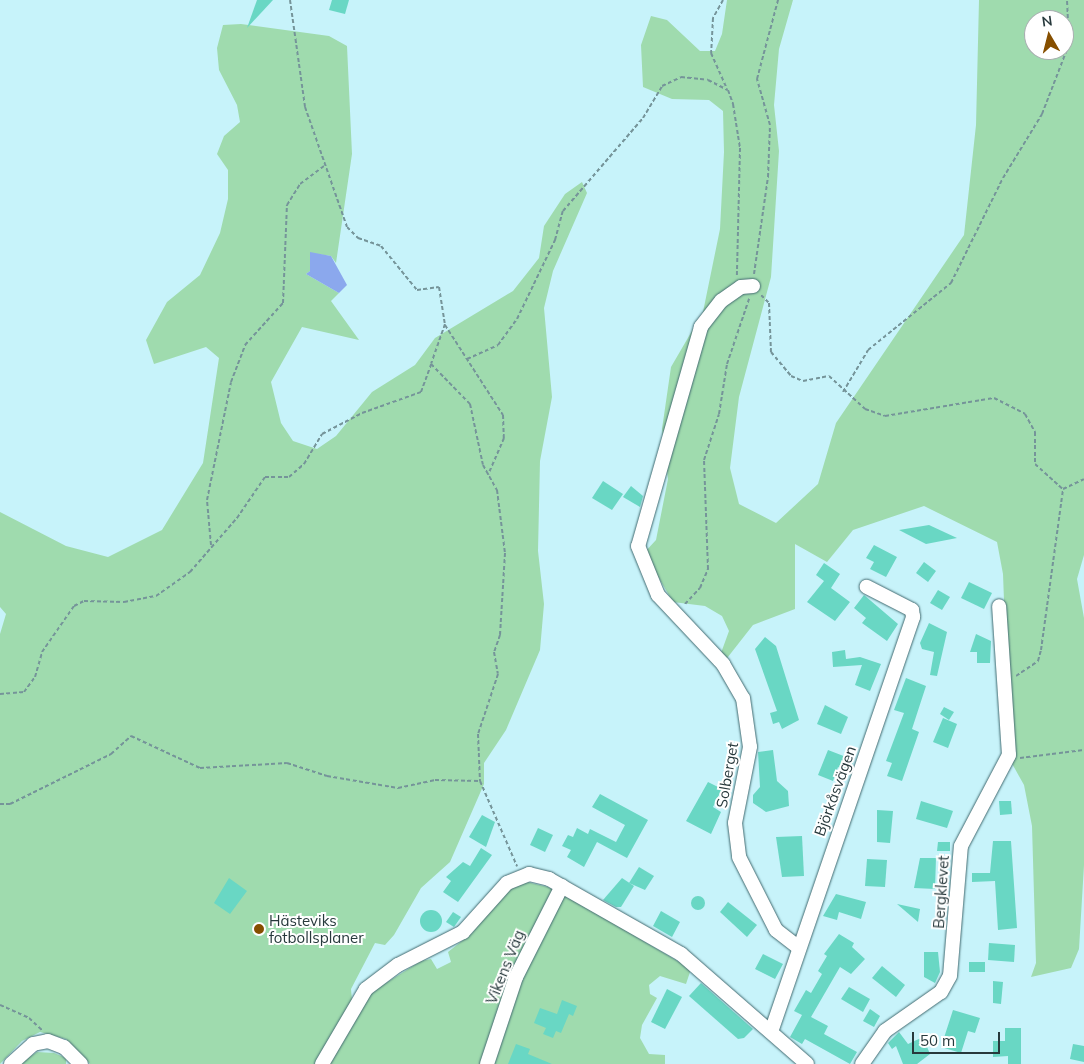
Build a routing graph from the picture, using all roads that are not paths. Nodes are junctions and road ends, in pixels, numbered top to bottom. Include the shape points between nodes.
1 (747, 287) road end
2 (866, 587) dead end
3 (999, 606) dead end
4 (562, 886) junction
5 (799, 948) junction
6 (771, 1032) junction
7 (11, 1064) edge
8 (81, 1064) edge
9 (322, 1064) edge
10 (487, 1064) edge
11 (807, 1064) edge
12 (862, 1064) edge

1 - 5 street, Solberget via 721,301 701,328 638,546 658,595 723,664 743,698 750,747 735,823 739,857 776,930
2 - 5 street, Björkåsvägen via 912,610 913,617
3 - 12 street, Bergklevet via 1007,684 1009,755 961,846 952,968 946,987 885,1031
4 - 6 street via 681,954
4 - 9 street via 539,875 518,876 500,889 464,932 398,965 366,989
4 - 10 street, Vikens Väg via 516,977
5 - 6 street, Björkåsvägen
6 - 11 street
7 - 8 street via 33,1044 48,1041 64,1047

